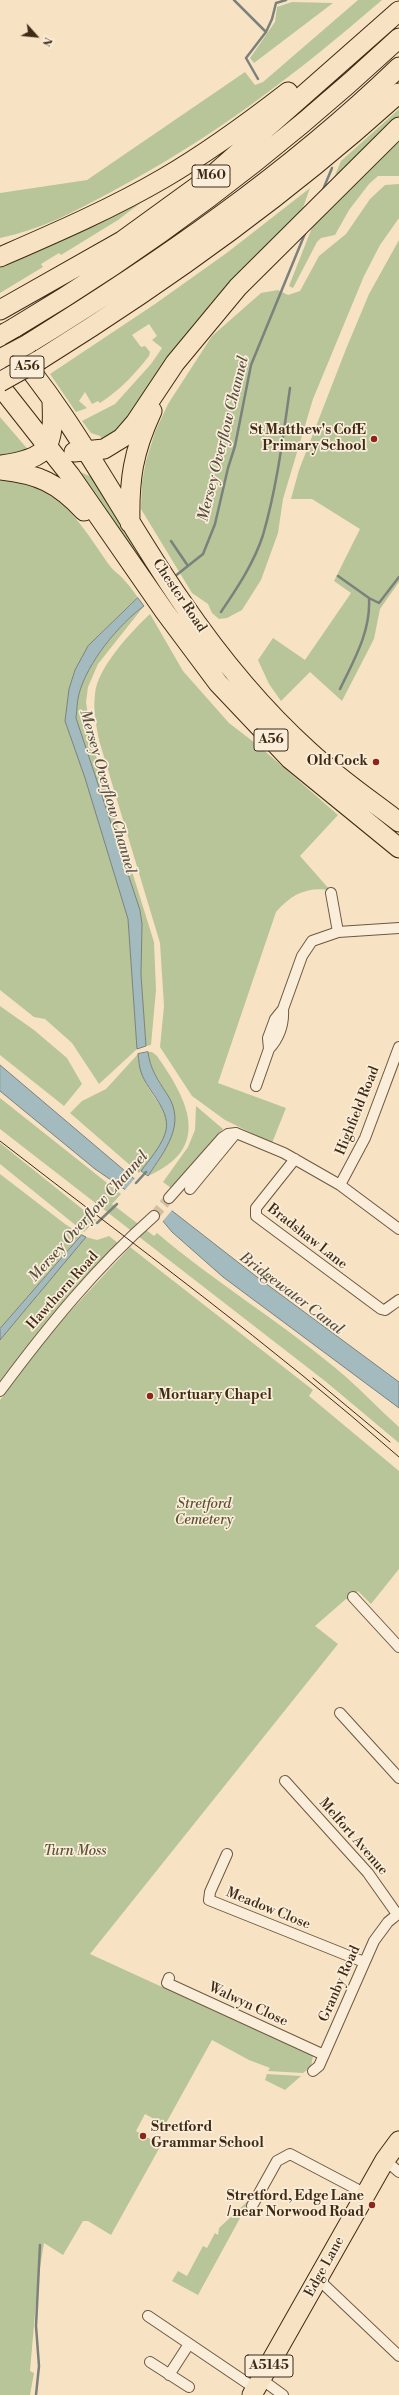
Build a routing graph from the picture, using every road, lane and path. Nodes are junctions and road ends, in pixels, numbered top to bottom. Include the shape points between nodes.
1 (398, 0) edge
2 (399, 11) edge
3 (399, 38) edge
4 (399, 66) edge
5 (399, 93) edge
6 (399, 127) edge
7 (1, 256) edge
8 (0, 310) edge
9 (206, 324) junction
10 (5, 332) edge
11 (0, 359) edge
12 (0, 382) edge
13 (0, 386) edge
14 (52, 401) junction
15 (48, 445) junction
16 (86, 451) junction
17 (0, 465) edge
18 (36, 467) junction
19 (0, 470) edge
20 (130, 523) junction
21 (141, 578) junction
22 (399, 822) edge
23 (399, 848) edge
24 (331, 893) dead end
25 (399, 928) edge
26 (338, 932) junction
27 (399, 1047) edge
28 (256, 1086) dead end
29 (232, 1133) junction
30 (295, 1159) junction
31 (340, 1185) junction
32 (190, 1189) dead end
33 (169, 1198) tunnel mouth
34 (154, 1216) tunnel mouth
35 (399, 1229) edge
36 (399, 1300) edge
37 (0, 1391) edge
38 (353, 1597) dead end
39 (399, 1647) edge
40 (340, 1713) dead end
41 (399, 1778) edge
42 (285, 1781) dead end
43 (227, 1854) dead end
44 (398, 1913) edge
45 (364, 1962) junction
46 (169, 1978) dead end
47 (324, 2055) junction
48 (313, 2071) dead end
49 (399, 2141) edge
50 (385, 2160) junction
51 (399, 2172) edge
52 (366, 2194) junction
53 (252, 2206) dead end
54 (318, 2279) junction
55 (148, 2316) dead end
56 (189, 2344) junction
57 (397, 2349) edge
58 (150, 2362) dead end
59 (169, 2375) junction
60 (189, 2387) dead end
61 (256, 2388) edge
62 (283, 2395) edge

1 - 7 highway, M60 via 315,72 210,148 128,198
2 - 8 highway, M60 via 213,175 122,240
3 - 10 highway, M60 via 318,112 224,187 70,295
4 - 11 highway, M60, bridge via 300,154 237,203 142,272
5 - 12 highway, bridge via 300,179 248,220 170,276 41,359
6 - 9 highway via 278,247
9 - 16 highway via 122,438 104,449
9 - 20 highway via 159,396 146,425 130,481
10 - 14 highway, Chester Road / A56
13 - 15 highway, Chester Road / A56
14 - 15 highway via 53,427
14 - 16 highway, Chester Road / A56
15 - 16 highway via 67,452
15 - 18 highway
15 - 21 highway, Chester Road / A56
16 - 20 highway, Chester Road / A56
17 - 18 highway
18 - 19 highway
18 - 21 highway via 70,497
20 - 22 highway, Chester Road / A56 via 180,600 242,682 308,750
21 - 23 highway, Chester Road / A56 via 218,683 256,725 296,764
24 - 26 street
25 - 26 street
26 - 28 street via 319,937 306,948 268,1038 269,1049
27 - 31 street, Highfield Road via 365,1138
29 - 30 street
29 - 32 street
29 - 33 street
30 - 31 street
30 - 36 street, Bradshaw Lane via 256,1208 256,1216 381,1309 385,1310
31 - 35 street
34 - 37 street, Hawthorn Road via 120,1248 48,1328
38 - 39 street
40 - 41 street
42 - 44 street, Melfort Avenue via 368,1873
43 - 45 street, Meadow Close via 209,1900
44 - 45 street, Granby Road via 380,1931
45 - 47 street, Granby Road
46 - 47 street, Walwyn Close via 167,1984
47 - 48 street, Granby Road via 319,2066
49 - 50 highway, Edge Lane / A5145
50 - 51 street
50 - 52 highway, Edge Lane / A5145
52 - 53 street via 290,2154 277,2161
52 - 54 highway, Edge Lane / A5145
54 - 57 street
54 - 61 highway, Edge Lane / A5145
55 - 56 street
56 - 59 street
56 - 61 street
58 - 59 street
59 - 60 street
61 - 62 street

